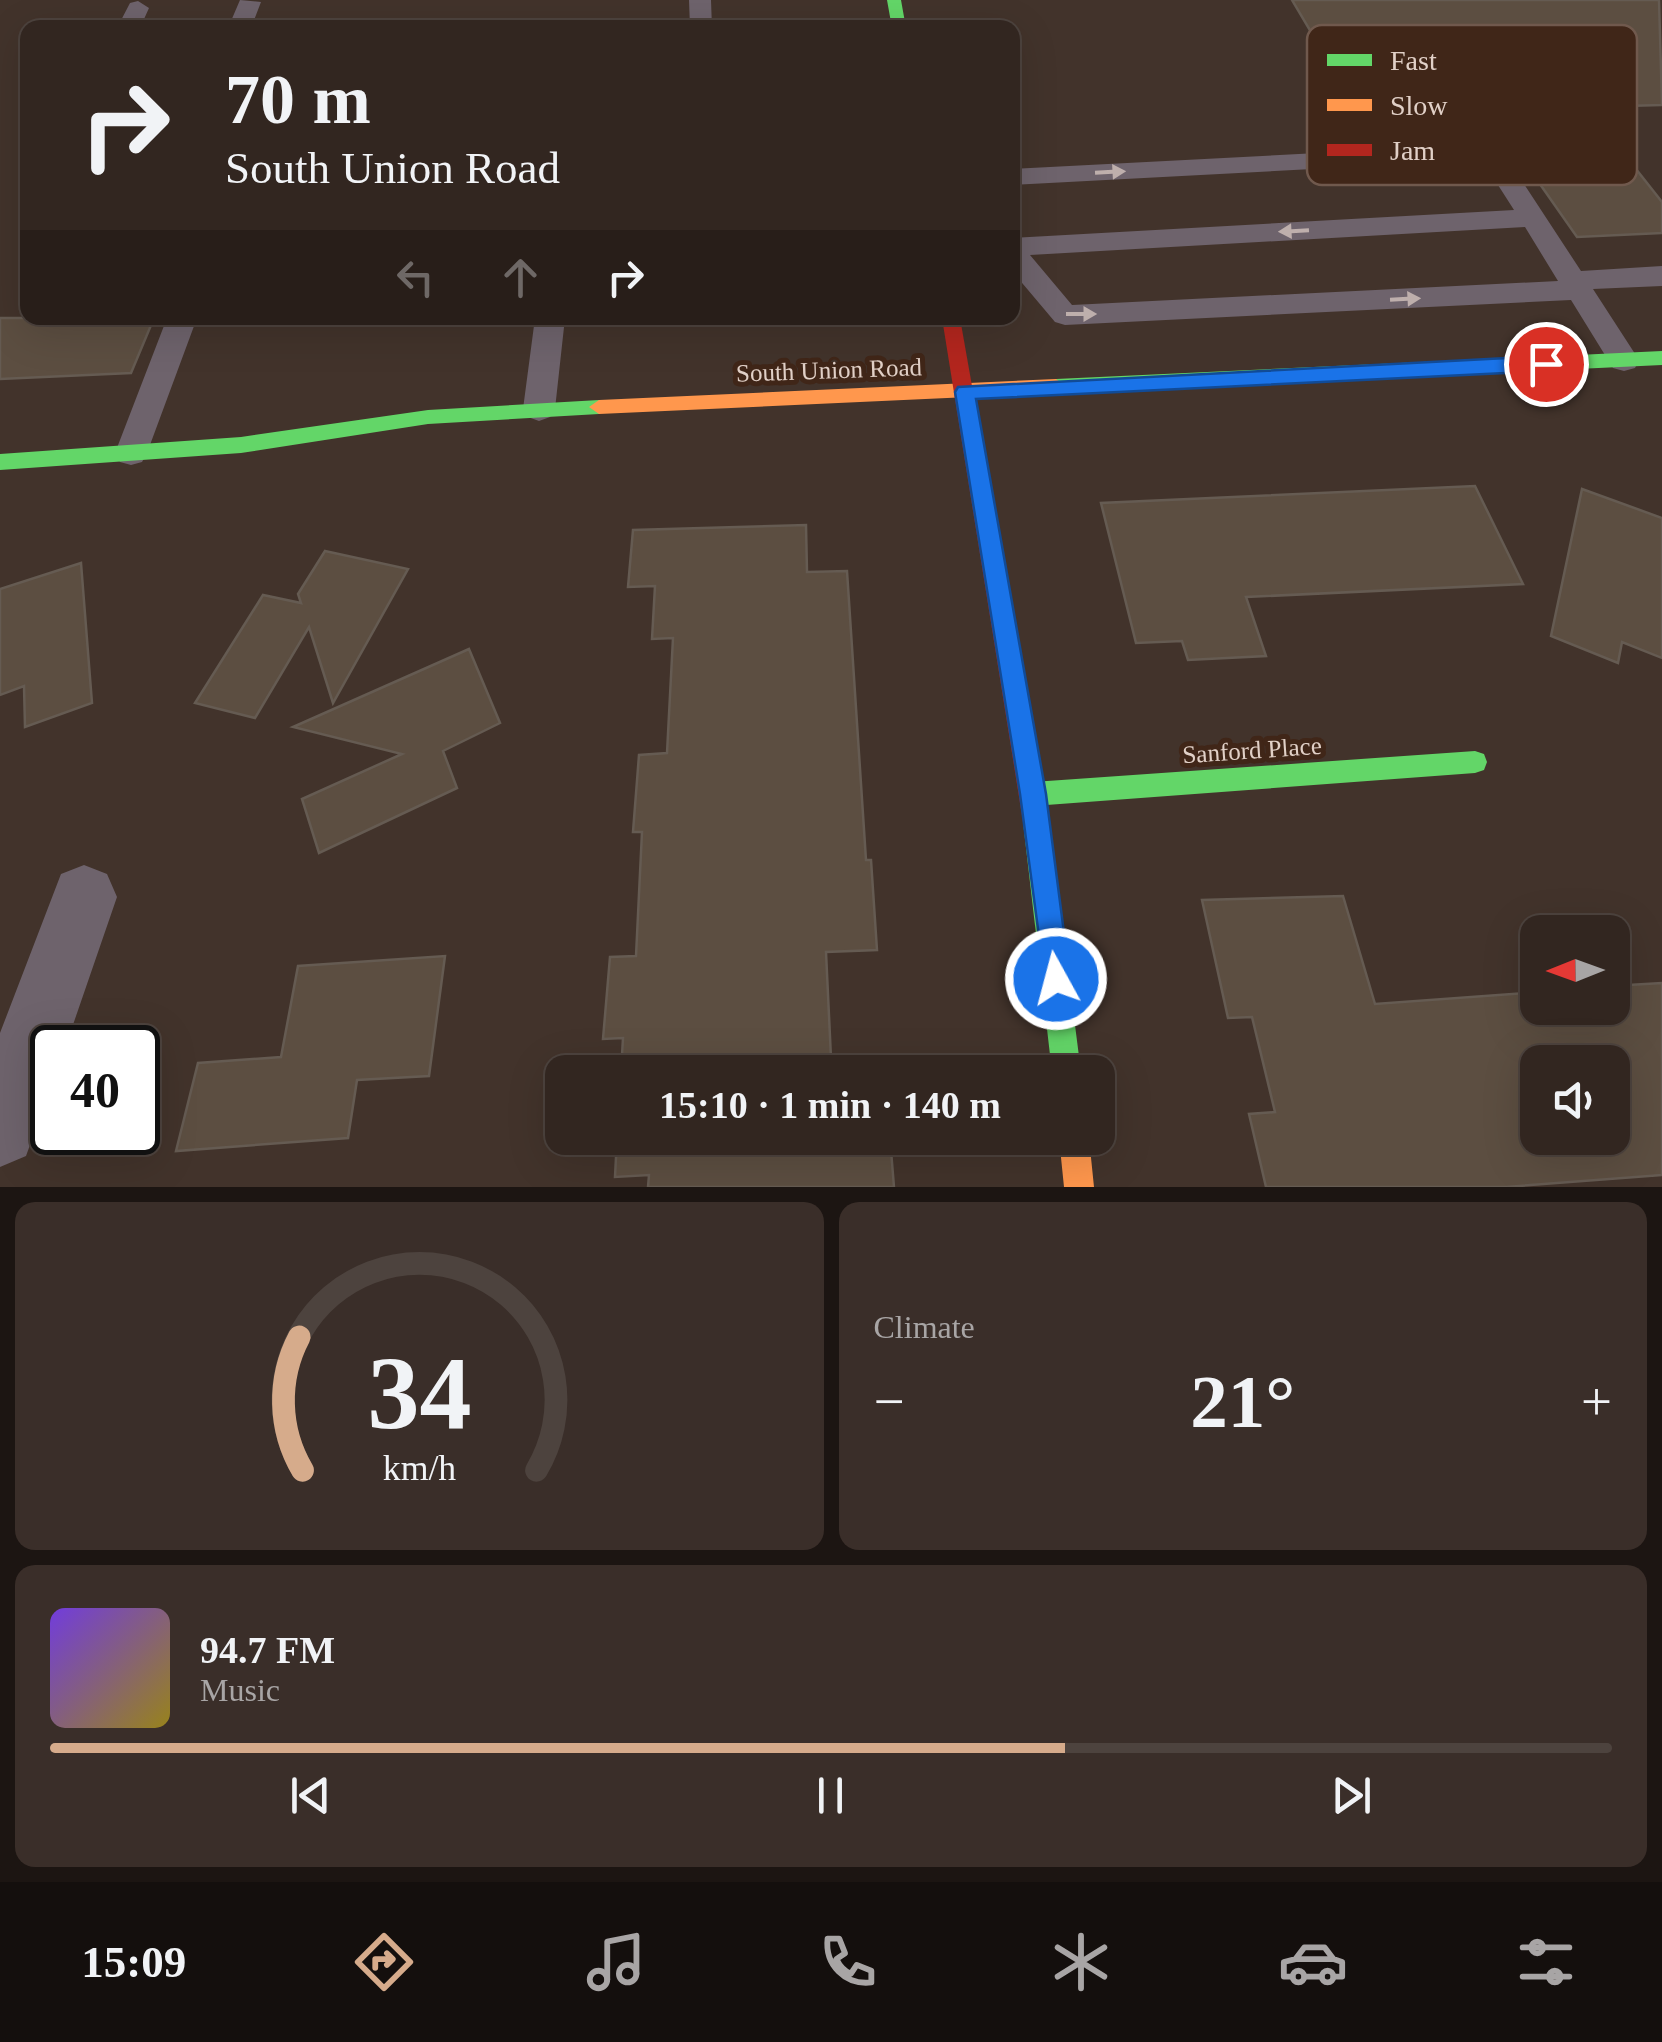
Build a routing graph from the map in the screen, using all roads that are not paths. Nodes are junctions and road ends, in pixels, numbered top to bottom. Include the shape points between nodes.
1 (1307, 161) edge
2 (1020, 176) edge
3 (1510, 185) edge
4 (1531, 218) junction
5 (1020, 250) edge
6 (1020, 260) edge
7 (1662, 276) edge
8 (1575, 286) junction
9 (179, 325) edge
10 (549, 325) edge
11 (952, 325) edge
12 (1662, 358) edge
13 (1624, 360) junction
14 (965, 392) junction
15 (539, 409) junction
16 (131, 452) junction
17 (0, 462) edge
18 (1476, 762) dead end
19 (1033, 794) junction
20 (84, 896) dead end
21 (1064, 1055) edge
22 (0, 1130) edge
23 (1076, 1155) edge
24 (1080, 1187) edge

2 -> 1 lane
3 -> 4 lane
4 -> 5 lane
4 - 8 lane
6 -> 8 lane via 1065,315
7 - 8 lane
8 - 13 lane
9 - 16 lane
10 - 15 lane
11 - 14 street
12 - 13 street, South Union Road
13 - 14 street, South Union Road
14 - 15 street, South Union Road
14 - 19 street
15 - 16 street, South Union Road
16 - 17 street, South Union Road
18 - 19 street, Sanford Place
19 - 21 street
20 - 22 street
23 - 24 street

